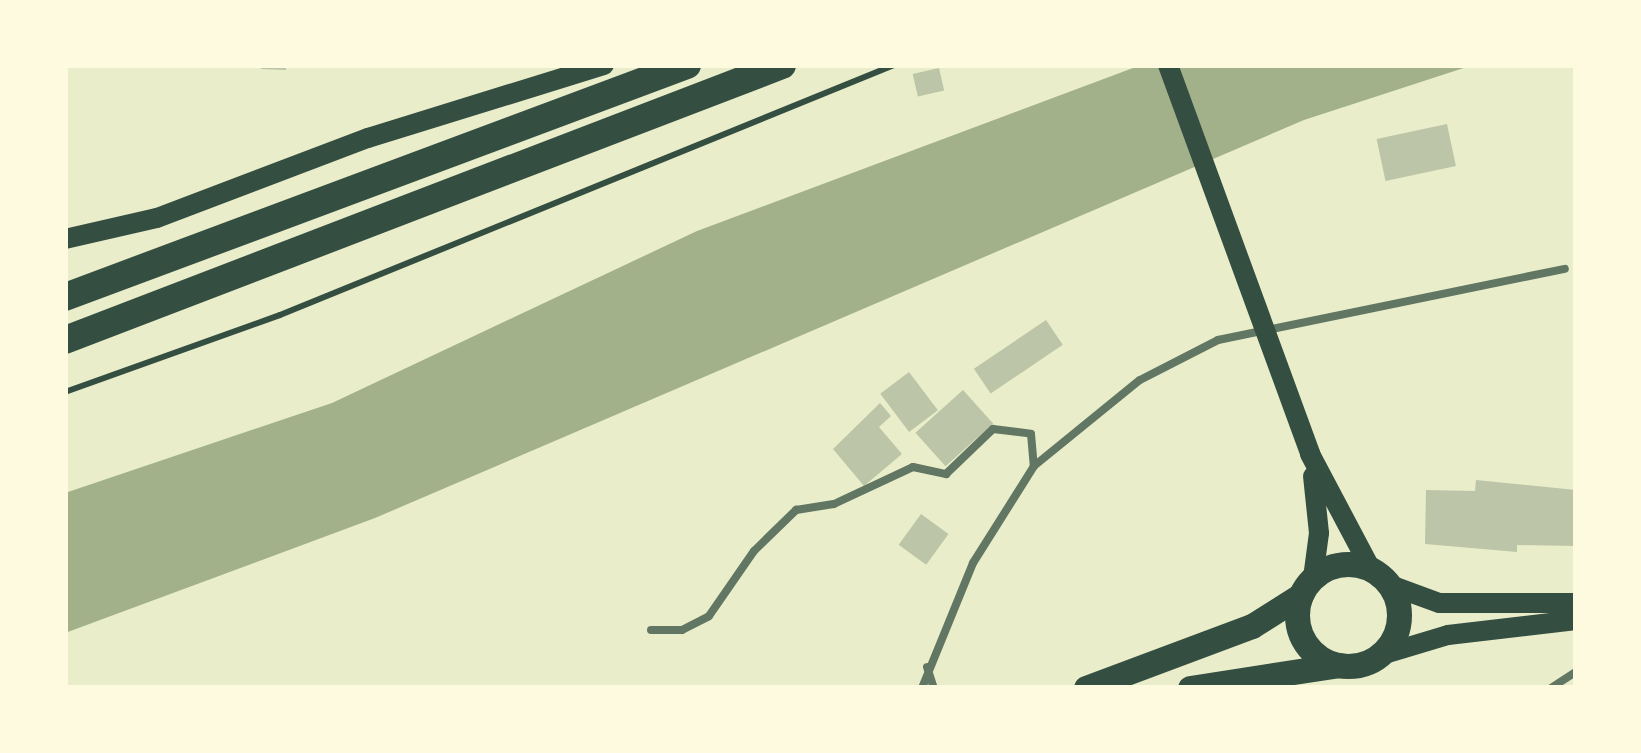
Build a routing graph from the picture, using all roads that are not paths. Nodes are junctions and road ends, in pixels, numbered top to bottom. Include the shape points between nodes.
1 (604, 65) edge
2 (687, 65) edge
3 (782, 65) edge
4 (1168, 65) edge
5 (65, 239) edge
6 (1564, 269) dead end
7 (65, 297) edge
8 (65, 340) edge
9 (1310, 454) junction
10 (1034, 466) junction
11 (1380, 577) junction
12 (1307, 586) junction
13 (1576, 603) edge
14 (1576, 620) edge
15 (651, 630) dead end
16 (1378, 656) junction
17 (1338, 665) junction
18 (927, 667) junction
19 (1576, 672) edge
20 (922, 688) edge
21 (934, 688) edge
22 (1086, 688) edge
23 (1190, 688) edge
24 (1551, 688) edge

1 - 5 main road via 368,138 157,218
2 - 7 highway
3 - 8 highway
4 - 9 main road
6 - 10 lane via 1218,340 1140,380
9 - 11 main road
9 - 12 main road via 1318,505
10 - 15 lane via 1031,434 993,429 946,474 913,467 834,504 796,510 754,551 709,616 682,630
10 - 18 lane via 972,563
11 - 12 main road via 1340,564
11 - 13 main road via 1440,603
11 - 16 main road via 1396,631
12 - 17 main road via 1303,639
12 - 22 main road via 1252,626
14 - 16 main road via 1448,635
16 - 17 main road
17 - 23 main road
18 - 20 lane
18 - 21 lane
19 - 24 lane

